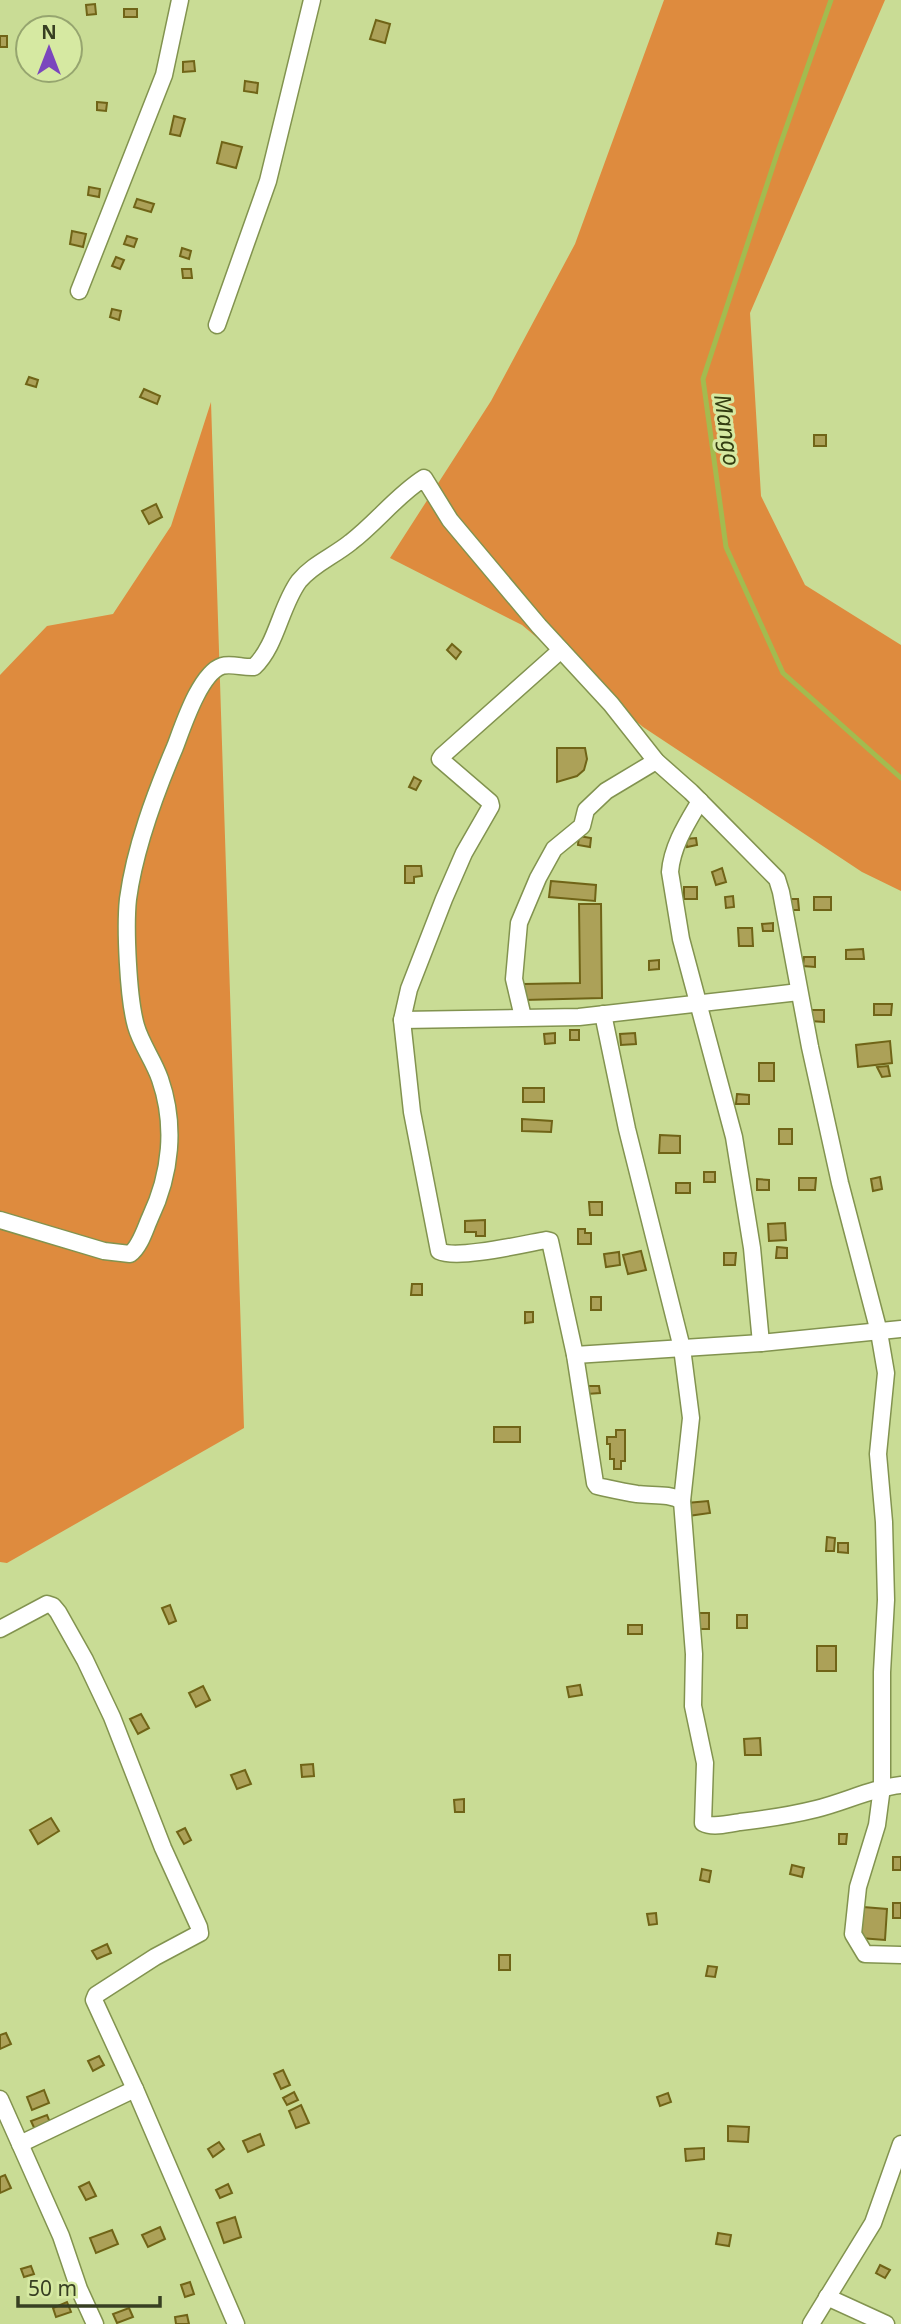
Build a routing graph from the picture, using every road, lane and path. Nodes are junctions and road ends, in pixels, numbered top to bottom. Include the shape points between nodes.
1 (180, 0) edge
2 (312, 0) edge
3 (79, 291) dead end
4 (217, 325) dead end
5 (561, 650) junction
6 (656, 761) junction
7 (700, 801) junction
8 (799, 992) junction
9 (698, 1003) junction
10 (603, 1014) junction
11 (523, 1017) junction
12 (402, 1020) junction
13 (0, 1220) edge
14 (901, 1329) edge
15 (879, 1332) junction
16 (761, 1343) junction
17 (682, 1348) junction
18 (575, 1355) junction
19 (682, 1501) junction
20 (0, 1629) edge
21 (901, 1785) edge
22 (882, 1787) junction
23 (901, 1955) edge
24 (135, 2089) junction
25 (0, 2099) edge
26 (20, 2144) junction
27 (901, 2144) edge
28 (827, 2297) junction
29 (96, 2324) edge
30 (236, 2324) edge
31 (811, 2324) edge
32 (886, 2324) edge

1 - 3 street via 164,75
2 - 4 street via 268,181
5 - 6 street
5 - 12 street via 440,759 491,806 444,899 409,989
5 - 13 street via 450,520 424,478 299,582 261,660 254,667 223,666 206,680 163,776 140,846 128,900 131,995 136,1027 167,1101 171,1141 155,1207 136,1248 130,1254 104,1251
6 - 7 street
6 - 11 street via 606,791 586,810 582,826 554,849 538,878 519,923 514,979
7 - 8 street via 777,879
7 - 9 street via 682,832 670,872
8 - 9 street
8 - 15 street via 840,1183
9 - 10 street
9 - 16 street via 743,1183
10 - 11 street
10 - 17 street
11 - 12 street
12 - 18 street via 412,1112 439,1251 468,1253 550,1241
14 - 15 street
15 - 16 street
15 - 22 street via 886,1373 878,1454 886,1600
16 - 17 street
17 - 18 street
17 - 19 street via 691,1418
18 - 19 street via 595,1483
19 - 22 street via 694,1654 693,1706 705,1763 704,1825 816,1809
20 - 24 street via 50,1603 58,1612 111,1717 199,1927 200,1933 94,2000
21 - 22 street
22 - 23 street via 877,1825 858,1887 853,1934 865,1954
24 - 26 street
24 - 30 street
25 - 26 street
26 - 29 street
27 - 28 street via 873,2223
28 - 31 street
28 - 32 street

